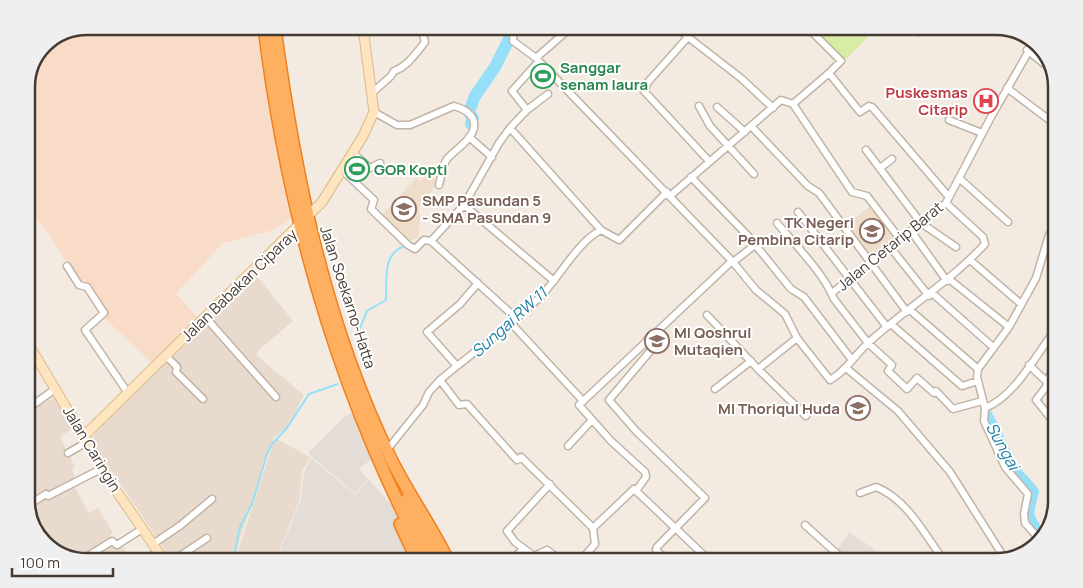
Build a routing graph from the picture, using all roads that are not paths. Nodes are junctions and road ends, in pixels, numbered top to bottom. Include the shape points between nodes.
1 (265, 35) edge
2 (276, 35) edge
3 (364, 35) edge
4 (423, 35) edge
5 (514, 35) edge
6 (563, 35) edge
7 (685, 35) edge
8 (815, 35) edge
9 (688, 37) junction
10 (1029, 47) edge
11 (1027, 50) junction
12 (538, 60) junction
13 (1041, 62) edge
14 (829, 73) junction
15 (1007, 88) junction
16 (373, 92) junction
17 (548, 94) dead end
18 (793, 104) junction
19 (699, 106) dead end
20 (717, 107) dead end
21 (773, 108) junction
22 (527, 110) junction
23 (374, 112) junction
24 (1048, 119) edge
25 (949, 120) dead end
26 (752, 127) junction
27 (510, 128) junction
28 (745, 132) junction
29 (982, 133) junction
30 (470, 137) junction
31 (728, 145) junction
32 (866, 150) dead end
33 (353, 153) junction
34 (492, 157) junction
35 (892, 158) dead end
36 (706, 159) junction
37 (380, 163) dead end
38 (880, 168) junction
39 (342, 170) junction
40 (754, 174) dead end
41 (691, 177) junction
42 (959, 178) junction
43 (439, 185) dead end
44 (668, 194) junction
45 (948, 200) junction
46 (464, 206) junction
47 (798, 212) dead end
48 (1008, 222) dead end
49 (303, 223) junction
50 (777, 223) dead end
51 (921, 223) junction
52 (601, 230) junction
53 (911, 231) junction
54 (900, 239) junction
55 (431, 241) junction
56 (1048, 242) edge
57 (756, 245) junction
58 (890, 247) junction
59 (956, 247) dead end
60 (970, 260) junction
61 (733, 262) junction
62 (871, 264) junction
63 (67, 266) dead end
64 (851, 279) junction
65 (948, 280) junction
66 (554, 281) junction
67 (478, 283) junction
68 (832, 293) junction
69 (930, 294) junction
70 (1022, 304) junction
71 (323, 307) junction
72 (909, 311) junction
73 (707, 316) dead end
74 (206, 318) junction
75 (517, 318) junction
76 (511, 323) junction
77 (889, 326) junction
78 (1009, 327) junction
79 (797, 338) junction
80 (647, 340) junction
81 (1048, 340) edge
82 (868, 343) junction
83 (993, 347) junction
84 (35, 355) edge
85 (166, 356) junction
86 (852, 360) junction
87 (751, 361) junction
88 (1029, 365) junction
89 (457, 366) junction
90 (846, 368) junction
91 (758, 369) junction
92 (978, 369) junction
93 (440, 380) junction
94 (978, 381) junction
95 (55, 388) junction
96 (715, 390) dead end
97 (128, 393) junction
98 (276, 397) dead end
99 (203, 399) dead end
100 (982, 400) junction
101 (583, 401) junction
102 (35, 403) edge
103 (984, 408) junction
104 (1048, 415) edge
105 (806, 416) dead end
106 (592, 420) junction
107 (85, 439) junction
108 (568, 446) dead end
109 (387, 450) junction
110 (68, 453) dead end
111 (392, 460) junction
112 (103, 468) junction
113 (550, 484) junction
114 (636, 491) junction
115 (860, 493) dead end
116 (212, 499) dead end
117 (35, 501) edge
118 (412, 521) junction
119 (805, 525) dead end
120 (593, 528) junction
121 (674, 528) junction
122 (142, 529) junction
123 (1035, 535) edge
124 (207, 538) dead end
125 (523, 549) junction
126 (156, 552) edge
127 (93, 553) edge
128 (184, 553) edge
129 (414, 553) edge
130 (424, 553) edge
131 (433, 553) edge
132 (444, 553) edge
133 (519, 553) edge
134 (529, 553) edge
135 (588, 553) edge
136 (660, 553) edge
137 (701, 553) edge
138 (836, 553) edge
139 (938, 553) edge
140 (1001, 553) edge

1 - 49 highway, Jalan Soekarno-Hatta via 273,96
2 - 49 highway, Jalan Soekarno-Hatta
3 - 16 street, Jalan Babakan Ciparay
4 - 16 street via 425,42 418,50
5 - 12 street via 513,41
6 - 12 street
7 - 9 street
8 - 14 street via 841,61
9 - 21 street
9 - 36 street via 648,82 644,91
10 - 11 street, Jalan Cetarip Barat
11 - 13 street
11 - 15 street, Jalan Cetarip Barat
12 - 22 street via 512,91
12 - 44 street
14 - 18 street
14 - 45 street via 860,112 872,107
15 - 24 street
15 - 29 street, Jalan Cetarip Barat
16 - 23 street, Jalan Babakan Ciparay
17 - 22 street
18 - 21 street via 781,100
18 - 54 street via 852,192 867,196
19 - 31 street via 706,121
20 - 28 street
21 - 26 street
22 - 27 street
23 - 30 street via 397,125 410,125 457,107 473,120 474,129
23 - 33 street, Jalan Babakan Ciparay
25 - 29 street
26 - 28 street
26 - 62 street via 804,182 819,193
27 - 34 street
27 - 52 street
28 - 31 street
29 - 42 street, Jalan Cetarip Barat
30 - 34 street
30 - 43 street via 446,160
31 - 36 street
31 - 40 street
32 - 38 street
33 - 37 street via 370,168
33 - 39 street, Jalan Babakan Ciparay
34 - 46 street
35 - 38 street
36 - 41 street
38 - 51 street
39 - 49 street, Jalan Babakan Ciparay via 322,202
39 - 55 street via 374,200 371,209 411,248 416,248 424,240
41 - 44 street
41 - 57 street
42 - 45 street, Jalan Cetarip Barat
42 - 48 street
44 - 52 street via 620,240
44 - 61 street
45 - 51 street, Jalan Cetarip Barat
45 - 60 street via 985,239
46 - 55 street
46 - 66 street
47 - 64 street
49 - 71 highway, Jalan Soekarno-Hatta
49 - 74 street, Jalan Babakan Ciparay
49 - 109 highway, Jalan Soekarno-Hatta via 341,337
50 - 68 street
51 - 53 street, Jalan Cetarip Barat
51 - 59 street
52 - 66 street via 589,238
53 - 54 street, Jalan Cetarip Barat
53 - 65 street
54 - 58 street, Jalan Cetarip Barat
55 - 67 street
56 - 70 street via 1036,278
57 - 61 street
57 - 86 street via 791,290 804,297
58 - 62 street, Jalan Cetarip Barat
58 - 69 street
60 - 65 street
60 - 70 street
61 - 79 street via 756,290 785,314
61 - 80 street
62 - 64 street, Jalan Cetarip Barat
62 - 72 street
63 - 97 street via 79,285 87,287 104,313 84,330
64 - 68 street, Jalan Cetarip Barat
64 - 77 street
65 - 69 street
65 - 78 street
66 - 75 street
67 - 75 street
67 - 89 street via 460,304 427,332
68 - 82 street
69 - 72 street
69 - 83 street
70 - 78 street
71 - 118 highway, Jalan Soekarno-Hatta via 350,390 387,478
71 - 129 highway, Jalan Soekarno-Hatta via 324,328 338,372 394,513
72 - 77 street
72 - 92 street
73 - 87 street
74 - 85 street, Jalan Babakan Ciparay
74 - 98 street
75 - 76 street
76 - 89 street
76 - 101 street
77 - 82 street
77 - 94 street via 962,386
78 - 83 street
79 - 90 street via 829,380
79 - 91 street
80 - 101 street
80 - 121 street via 652,350 609,400 705,498
81 - 88 street
82 - 86 street
82 - 100 street via 892,366 888,371 903,387 907,389 917,378 934,393 936,391 953,409
83 - 92 street
84 - 95 street, Jalan Caringin
85 - 97 street, Jalan Babakan Ciparay
85 - 99 street via 177,367 175,371
86 - 90 street
87 - 91 street
87 - 96 street
88 - 103 street via 1008,391 993,405
88 - 104 street via 1047,382 1036,400
89 - 93 street
90 - 140 street via 898,411 950,472
91 - 105 street
92 - 94 street
93 - 109 street
93 - 113 street via 459,405 467,404 517,460 521,457
94 - 100 street
95 - 102 street
95 - 107 street, Jalan Caringin
97 - 107 street, Jalan Babakan Ciparay
100 - 103 street
101 - 106 street via 580,406
103 - 123 street via 984,421 1005,467 1028,494 1025,523
106 - 108 street
106 - 114 street via 645,472 646,478
107 - 110 street
107 - 112 street, Jalan Caringin
109 - 111 highway, Jalan Soekarno-Hatta
111 - 118 highway
111 - 132 highway, Jalan Soekarno-Hatta
112 - 117 street
112 - 122 street, Jalan Caringin
113 - 120 street
113 - 125 street via 507,531
114 - 120 street via 632,490
114 - 121 street
115 - 139 street via 876,487 890,493
116 - 126 street
118 - 130 highway
118 - 131 highway
119 - 138 street
120 - 135 street via 596,544
121 - 136 street via 656,549
121 - 137 street
122 - 126 street, Jalan Caringin
122 - 127 street via 118,545 112,542
124 - 128 street
125 - 133 street
125 - 134 street

